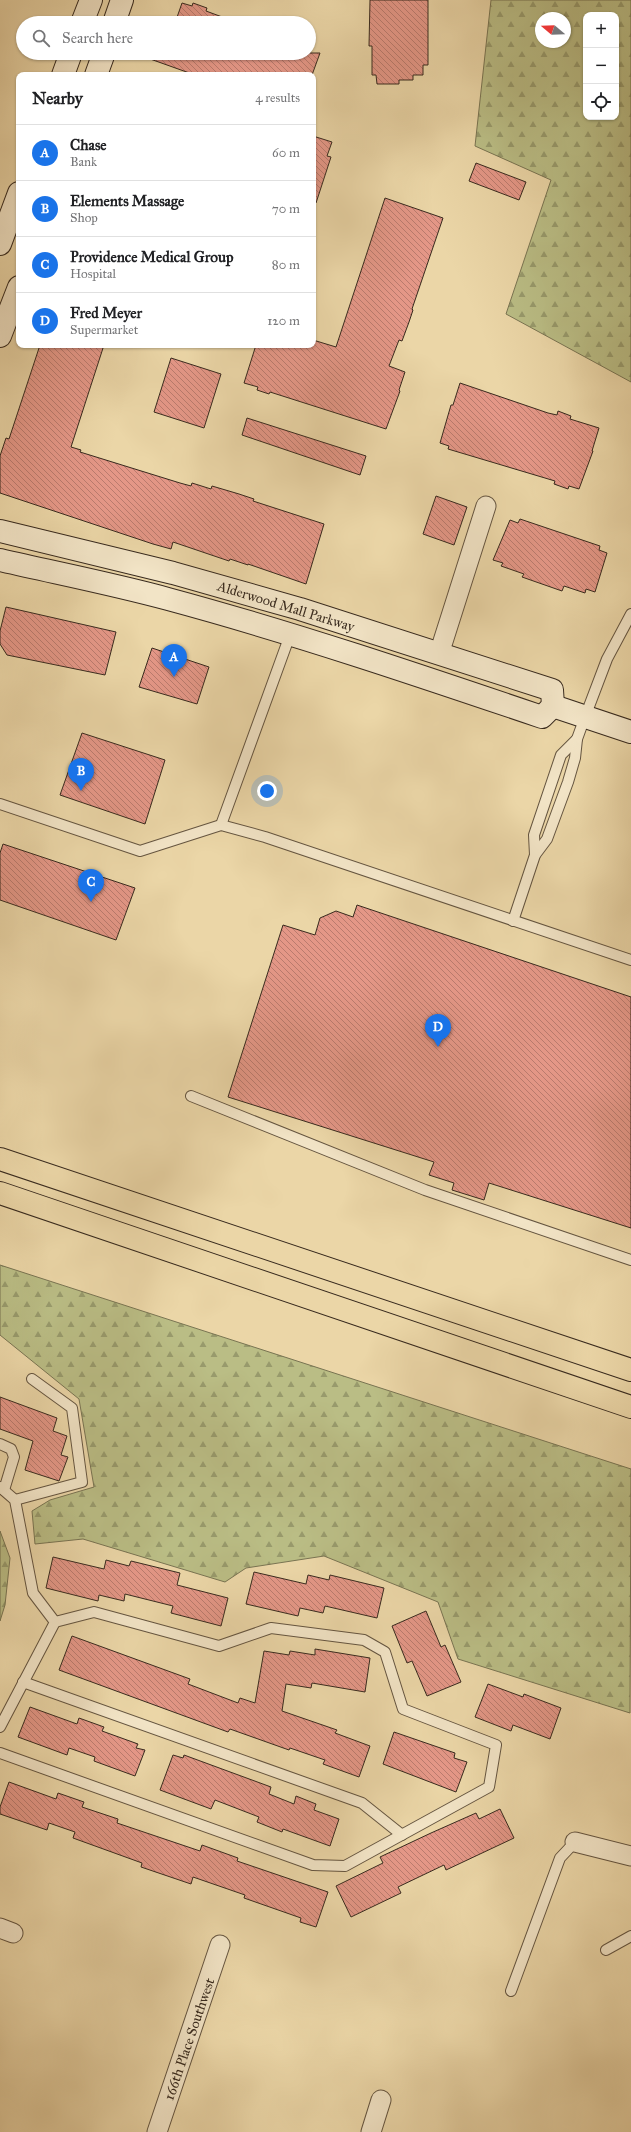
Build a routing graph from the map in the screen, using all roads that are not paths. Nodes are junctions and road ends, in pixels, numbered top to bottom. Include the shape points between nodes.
1 (91, 0) edge
2 (122, 0) edge
3 (85, 16) edge
4 (116, 16) edge
5 (68, 60) edge
6 (101, 60) edge
7 (64, 72) edge
8 (97, 72) edge
9 (16, 201) edge
10 (0, 244) edge
11 (16, 295) edge
12 (0, 336) edge
13 (486, 506) dead end
14 (0, 531) edge
15 (0, 560) edge
16 (631, 614) edge
17 (290, 635) junction
18 (439, 654) junction
19 (553, 706) junction
20 (585, 717) junction
21 (631, 732) edge
22 (577, 739) junction
23 (0, 804) edge
24 (222, 825) junction
25 (535, 855) junction
26 (513, 921) junction
27 (631, 960) edge
28 (190, 1096) dead end
29 (0, 1159) edge
30 (0, 1193) edge
31 (631, 1260) edge
32 (631, 1370) edge
33 (32, 1379) dead end
34 (631, 1407) edge
35 (0, 1444) edge
36 (2, 1489) edge
37 (15, 1500) junction
38 (54, 1622) junction
39 (23, 1682) junction
40 (0, 1727) edge
41 (0, 1753) edge
42 (402, 1835) junction
43 (575, 1842) joint
44 (631, 1856) edge
45 (631, 1936) edge
46 (220, 1945) dead end
47 (606, 1950) dead end
48 (512, 1991) dead end
49 (381, 2100) dead end
50 (157, 2132) edge
51 (371, 2132) edge

1 - 3 main road
2 - 4 main road
5 - 7 main road
6 - 8 main road
9 - 10 main road
11 - 12 main road
13 - 18 street
14 - 18 main road, Alderwood Mall Parkway via 300,609
15 - 17 main road, Alderwood Mall Parkway via 166,598
16 - 20 lane via 607,659
17 - 19 main road, Alderwood Mall Parkway via 542,717
17 - 24 lane
18 - 19 main road, Alderwood Mall Parkway via 552,690
19 - 20 main road
20 - 21 main road
20 - 22 lane
22 - 25 lane via 575,758 547,839
22 - 25 lane via 561,755 534,835
23 - 24 lane via 140,851
24 - 26 lane via 271,839
25 - 26 lane
26 - 27 lane
28 - 31 lane via 425,1190
29 - 32 highway
30 - 34 highway
33 - 37 lane via 72,1408 82,1482
35 - 36 lane via 11,1449 14,1457
36 - 37 lane
37 - 38 lane via 33,1593
38 - 39 lane
38 - 42 lane via 94,1612 219,1646 272,1628 364,1640 385,1652 403,1709 496,1745 489,1787
39 - 40 lane
39 - 42 lane via 362,1803
41 - 42 lane via 313,1865 345,1866
43 - 44 street
43 - 48 lane via 560,1858
45 - 47 lane
46 - 50 street, 166th Place Southwest
49 - 51 street

